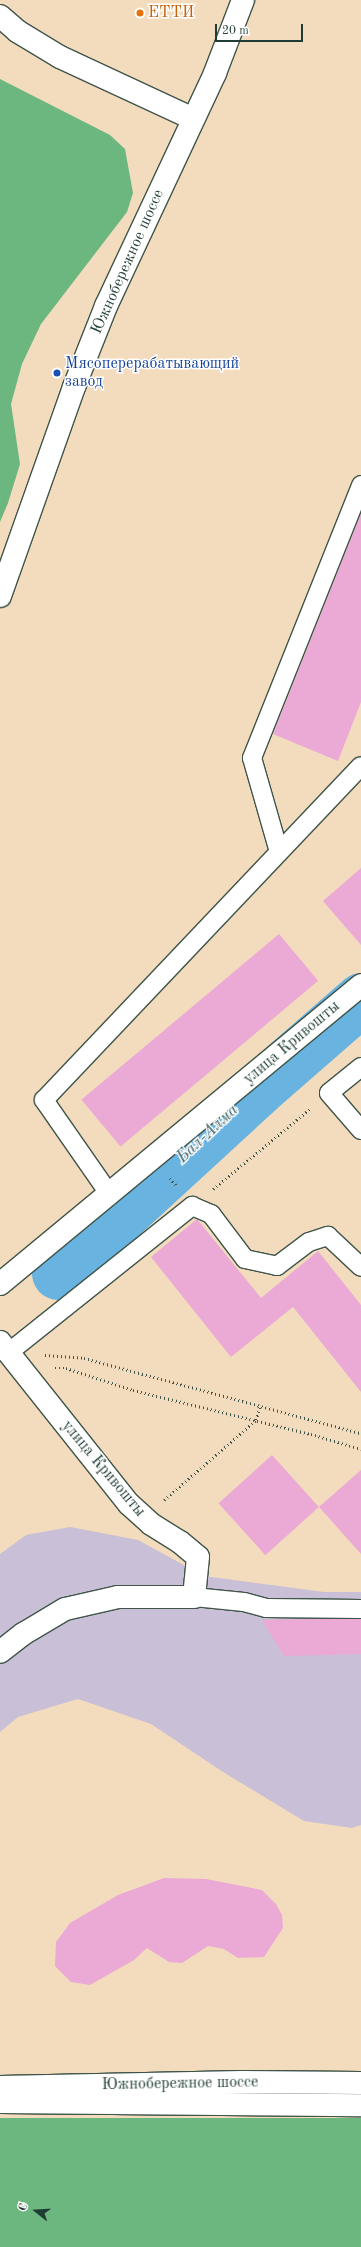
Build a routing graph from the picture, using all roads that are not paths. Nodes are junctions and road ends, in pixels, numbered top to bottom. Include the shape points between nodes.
1 (231, 0) edge
2 (243, 0) edge
3 (0, 16) edge
4 (212, 66) junction
5 (185, 115) junction
6 (361, 485) edge
7 (0, 577) edge
8 (0, 596) edge
9 (361, 766) edge
10 (279, 852) junction
11 (361, 985) edge
12 (361, 1067) edge
13 (361, 1130) edge
14 (110, 1195) junction
15 (361, 1267) edge
16 (0, 1284) edge
17 (10, 1355) edge
18 (194, 1597) junction
19 (361, 1610) edge
20 (0, 1652) edge
21 (361, 2083) edge
22 (0, 2087) edge
23 (0, 2102) edge
24 (361, 2105) edge

1 - 4 main road, Южнобережное шоссе
2 - 4 main road, Южнобережное шоссе
3 - 5 main road via 17,31 60,57
4 - 5 main road, Южнобережное шоссе
4 - 8 main road, Южнобережное шоссе via 149,215 106,306 76,381
5 - 7 main road, Южнобережное шоссе via 94,318
6 - 10 lane via 252,758
9 - 10 lane
10 - 14 lane via 44,1100
11 - 14 main road, улица Кривошты
12 - 13 lane via 330,1092
14 - 16 main road, улица Кривошты
15 - 17 lane via 328,1236 309,1242 277,1266 245,1259 211,1214 187,1199
17 - 18 main road, улица Кривошты via 129,1504 143,1518 198,1557
18 - 19 lane via 244,1602 266,1608
18 - 20 main road via 118,1596 65,1609 23,1634
21 - 22 main road, Южнобережное шоссе via 242,2082
23 - 24 main road, Южнобережное шоссе

